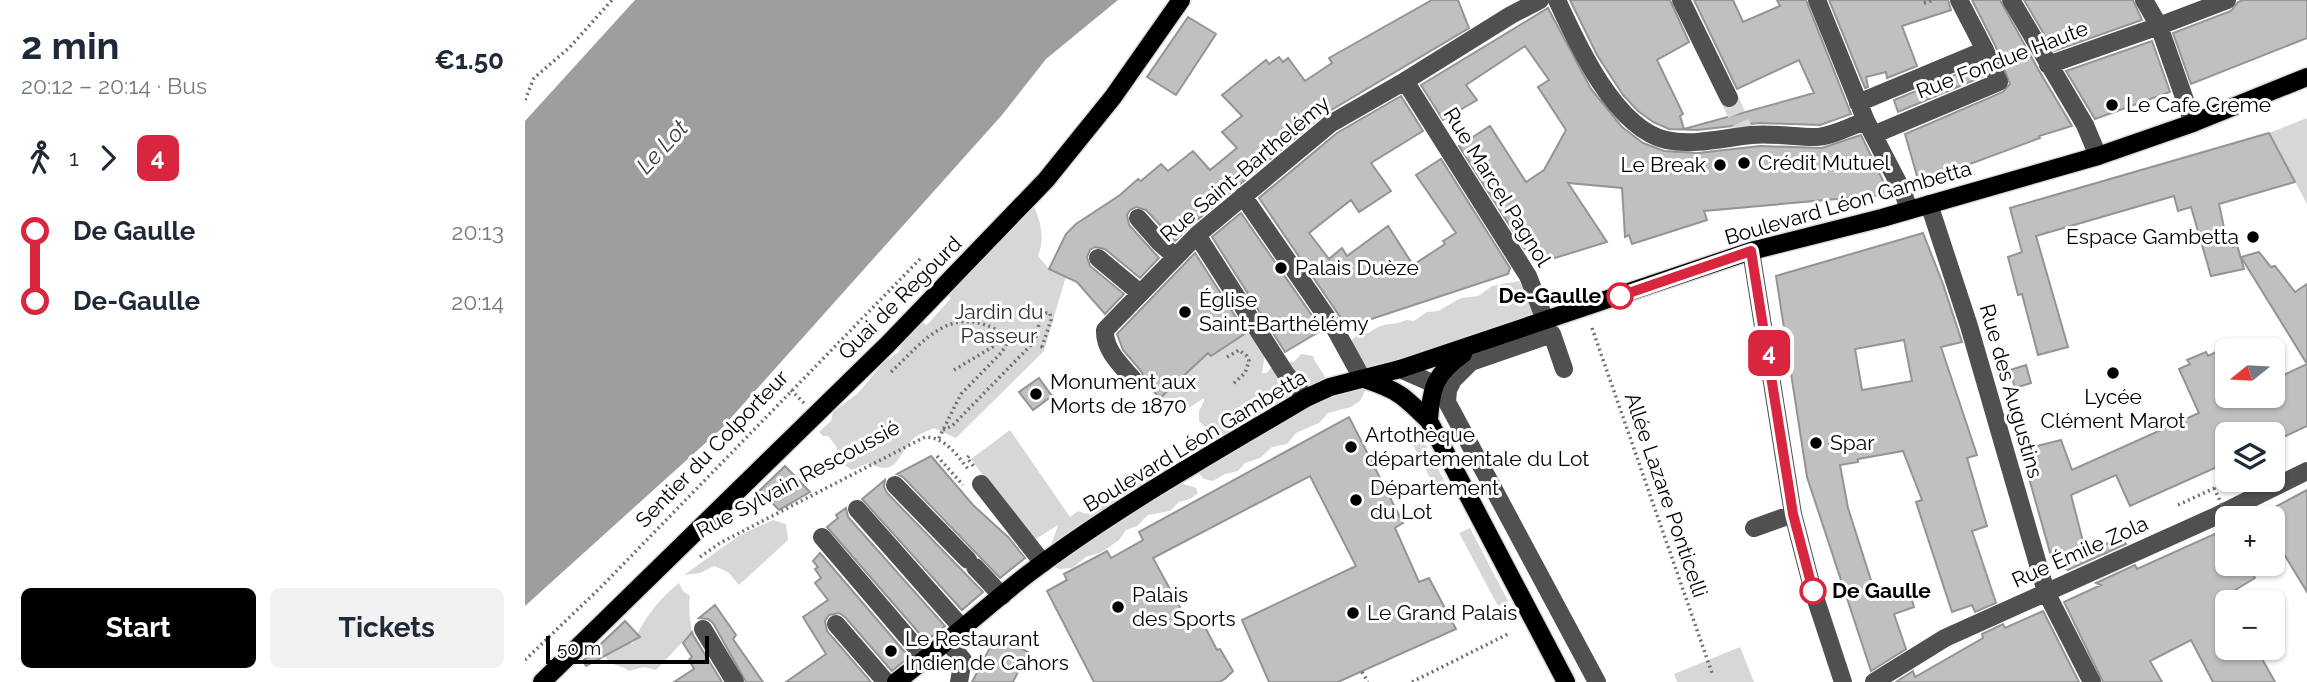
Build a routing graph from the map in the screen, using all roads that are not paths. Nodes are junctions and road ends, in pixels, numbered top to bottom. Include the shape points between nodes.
1 (1181, 0) edge
2 (1540, 0) edge
3 (1557, 0) edge
4 (1681, 0) edge
5 (1817, 0) edge
6 (1959, 0) edge
7 (2011, 0) edge
8 (2144, 0) edge
9 (2227, 0) edge
10 (1507, 7) edge
11 (2159, 26) junction
12 (1985, 50) junction
13 (2048, 65) junction
14 (2307, 77) edge
15 (1405, 82) junction
16 (1729, 98) tunnel mouth
17 (1858, 103) junction
18 (2193, 123) junction
19 (1870, 128) junction
20 (2098, 156) junction
21 (1243, 196) junction
22 (1929, 204) junction
23 (1909, 211) junction
24 (1138, 218) dead end
25 (1197, 235) junction
26 (1751, 251) junction
27 (1175, 256) junction
28 (1098, 258) dead end
29 (1140, 293) junction
30 (1545, 320) junction
31 (1482, 341) junction
32 (1401, 369) junction
33 (1564, 369) dead end
34 (1362, 378) junction
35 (1133, 379) dead end
36 (1441, 387) junction
37 (1306, 398) junction
38 (1429, 421) junction
39 (2307, 471) edge
40 (979, 477) road end
41 (895, 485) dead end
42 (857, 509) dead end
43 (1793, 514) junction
44 (1754, 528) dead end
45 (822, 537) dead end
46 (1043, 564) junction
47 (2046, 592) junction
48 (1002, 596) junction
49 (836, 624) dead end
50 (703, 629) dead end
51 (963, 629) junction
52 (948, 642) junction
53 (926, 659) junction
54 (543, 682) edge
55 (735, 682) edge
56 (885, 682) edge
57 (896, 682) edge
58 (959, 682) edge
59 (1566, 682) edge
60 (1597, 682) edge
61 (1843, 682) edge
62 (1874, 682) edge
63 (2092, 682) edge

1 - 54 main road, Quai de Regourd via 1113,97 1046,180 888,344
2 - 10 street, Rue Saint-Barthelémy
3 - 19 street, Rue Fondue Haute via 1598,77 1626,114 1652,135 1694,142 1746,134 1821,136
4 - 16 street
5 - 17 street
6 - 12 street
7 - 13 street
8 - 11 street
9 - 11 street, Rue Fondue Haute
10 - 15 street, Rue Saint-Barthelémy
11 - 13 street, Rue Fondue Haute
11 - 18 street
12 - 17 street
12 - 19 street, Rue Fondue Haute via 1999,82
13 - 20 street via 2085,125
14 - 18 main road, Boulevard Léon Gambetta
15 - 21 street, Rue Saint-Barthelémy via 1330,124
15 - 30 street, Rue Marcel Pagnol via 1528,276
17 - 19 street
18 - 20 main road, Boulevard Léon Gambetta
19 - 23 street
20 - 22 main road, Boulevard Léon Gambetta
21 - 25 street, Rue Saint-Barthelémy
21 - 34 street via 1335,329
22 - 23 main road, Boulevard Léon Gambetta
22 - 47 street, Rue des Augustins
23 - 26 main road, Boulevard Léon Gambetta
24 - 27 street
25 - 27 street, Rue Saint-Barthelémy
25 - 37 street
26 - 30 main road, Boulevard Léon Gambetta
26 - 43 street
27 - 29 street, Rue Saint-Barthelémy
28 - 29 street
29 - 35 street, Rue Saint-Barthelémy via 1105,330 1109,350
30 - 31 main road, Boulevard Léon Gambetta
31 - 32 main road, Boulevard Léon Gambetta
31 - 36 main road via 1446,366
32 - 34 main road, Boulevard Léon Gambetta
32 - 36 street
33 - 36 street via 1552,334 1476,359
34 - 37 main road, Boulevard Léon Gambetta
34 - 38 main road via 1407,398
36 - 38 main road via 1430,396
36 - 60 street
37 - 46 main road, Boulevard Léon Gambetta via 1103,520
38 - 59 main road
39 - 47 street, Rue Émile Zola
40 - 46 street
41 - 48 street
42 - 51 street
43 - 44 street
43 - 61 street
45 - 53 street
46 - 48 main road, Boulevard Léon Gambetta
47 - 62 street, Rue Émile Zola via 1945,638
47 - 63 street, Rue des Augustins
48 - 51 main road, Boulevard Léon Gambetta
49 - 56 street
50 - 55 street
51 - 52 main road, Boulevard Léon Gambetta
52 - 53 main road, Boulevard Léon Gambetta
52 - 58 street via 963,660
53 - 57 main road, Boulevard Léon Gambetta

